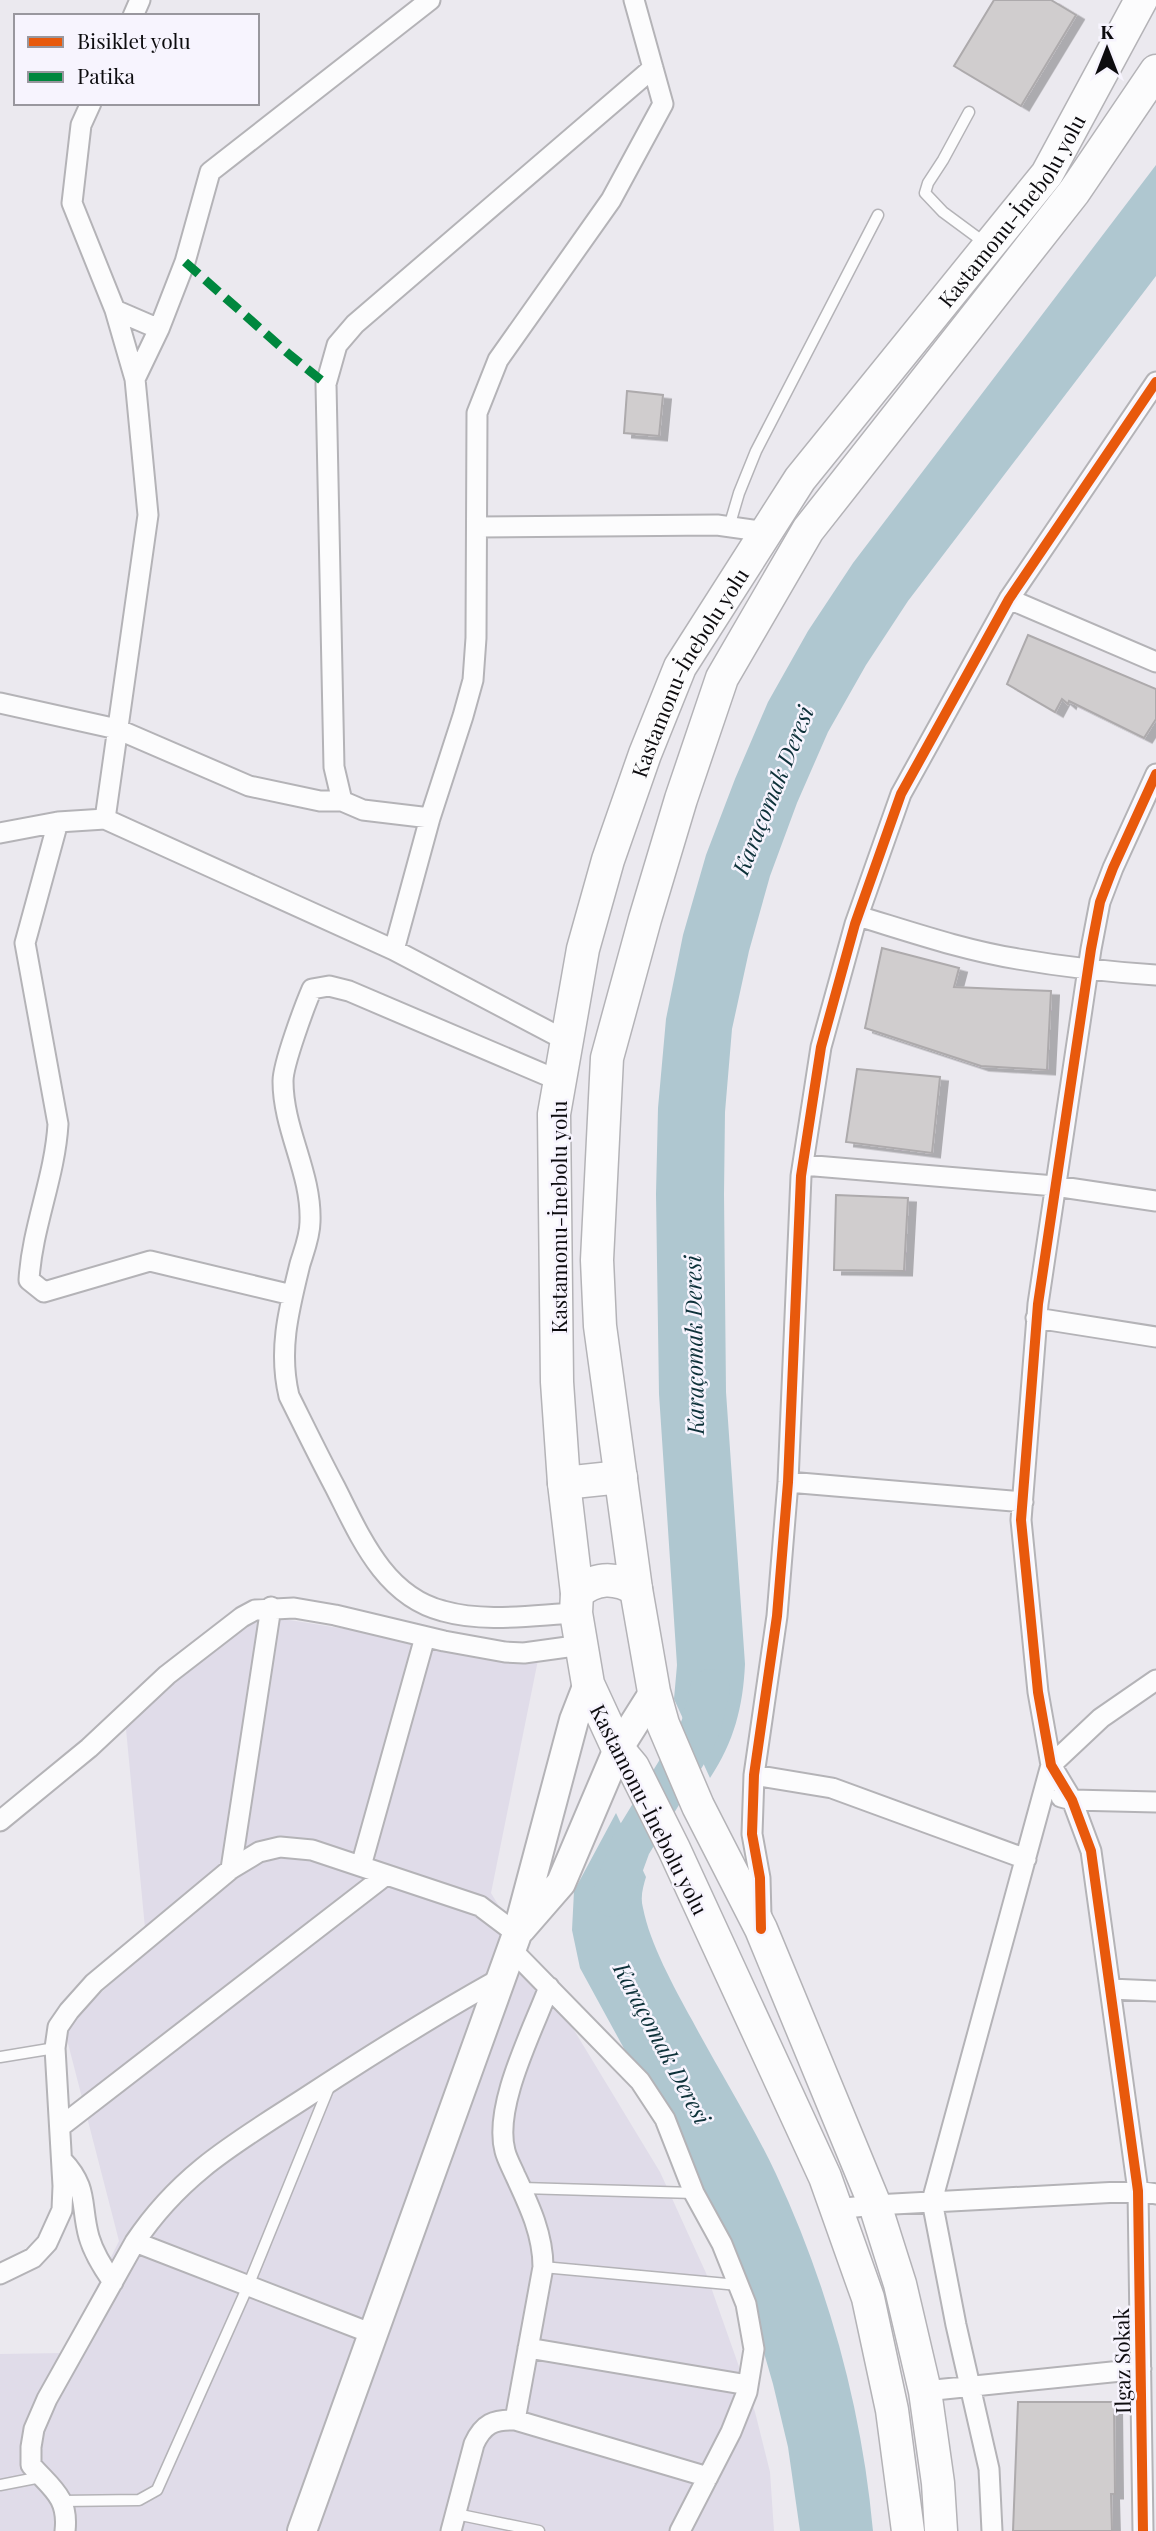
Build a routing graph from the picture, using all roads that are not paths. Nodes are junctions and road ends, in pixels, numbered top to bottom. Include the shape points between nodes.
1 (430, 0) edge
2 (634, 0) edge
3 (1141, 0) edge
4 (653, 68) junction
5 (1156, 71) edge
6 (90, 105) edge
7 (969, 112) dead end
8 (878, 215) dead end
9 (989, 245) junction
10 (115, 310) junction
11 (159, 330) junction
12 (135, 379) junction
13 (1156, 382) edge
14 (478, 527) junction
15 (729, 527) junction
16 (767, 532) junction
17 (1009, 599) junction
18 (1156, 662) edge
19 (0, 703) edge
20 (117, 729) junction
21 (1156, 774) edge
22 (342, 801) junction
23 (430, 818) junction
24 (105, 819) junction
25 (58, 822) junction
26 (0, 833) edge
27 (858, 916) junction
28 (394, 950) junction
29 (1088, 970) junction
30 (1156, 975) edge
31 (567, 1041) junction
32 (560, 1081) junction
33 (803, 1166) junction
34 (1055, 1186) junction
35 (1155, 1195) edge
36 (292, 1295) junction
37 (1037, 1318) junction
38 (1156, 1337) edge
39 (621, 1476) junction
40 (788, 1482) junction
41 (564, 1483) junction
42 (1023, 1502) junction
43 (636, 1589) junction
44 (576, 1603) junction
45 (271, 1607) junction
46 (425, 1637) junction
47 (582, 1645) junction
48 (1156, 1680) edge
49 (588, 1684) junction
50 (654, 1692) junction
51 (625, 1758) junction
52 (1051, 1765) junction
53 (754, 1775) junction
54 (1044, 1792) junction
55 (1072, 1800) junction
56 (1156, 1802) edge
57 (0, 1821) edge
58 (1026, 1859) junction
59 (361, 1866) junction
60 (231, 1869) junction
61 (386, 1875) junction
62 (761, 1929) junction
63 (514, 1941) junction
64 (501, 1978) junction
65 (549, 1987) junction
66 (1110, 1989) junction
67 (1156, 1991) edge
68 (55, 2048) junction
69 (0, 2057) edge
70 (332, 2080) junction
71 (60, 2127) junction
72 (62, 2160) junction
73 (521, 2189) junction
74 (1147, 2192) edge
75 (694, 2193) junction
76 (933, 2201) junction
77 (875, 2205) junction
78 (836, 2209) junction
79 (135, 2242) junction
80 (542, 2267) junction
81 (0, 2274) edge
82 (113, 2282) junction
83 (738, 2285) junction
84 (248, 2286) junction
85 (373, 2334) junction
86 (528, 2348) junction
87 (1141, 2369) junction
88 (748, 2385) junction
89 (971, 2387) junction
90 (925, 2391) junction
91 (515, 2420) junction
92 (42, 2477) junction
93 (708, 2477) junction
94 (0, 2485) edge
95 (62, 2501) junction
96 (453, 2522) edge
97 (65, 2531) edge
98 (302, 2531) edge
99 (539, 2531) edge
100 (680, 2531) edge
101 (908, 2531) edge
102 (942, 2531) edge
103 (992, 2531) edge
104 (1143, 2531) edge

1 - 11 street via 210,172 185,262
2 - 4 street
3 - 9 main road, Kastamonu-İnebolu yolu via 1047,174
4 - 14 street via 663,104 611,200 498,360 477,413
4 - 22 street via 355,324 337,345 326,384 334,767
5 - 39 main road via 1074,192 808,530 722,678 670,835 607,1058 597,1260 600,1326
6 - 10 street via 81,125 72,203
7 - 9 lane via 925,193
8 - 15 lane via 756,451
9 - 16 main road, Kastamonu-İnebolu yolu via 800,479
10 - 11 street
10 - 12 street
11 - 12 street
12 - 20 street via 148,515
13 - 17 street
14 - 15 street
14 - 23 street via 473,680
15 - 16 street
16 - 31 main road, Kastamonu-İnebolu yolu via 680,667 645,754 583,949
17 - 18 street
17 - 27 street via 901,794
19 - 20 street
20 - 22 street via 249,786 320,801
20 - 24 street
21 - 29 street via 1100,902
22 - 23 street via 363,810
23 - 28 street
24 - 25 street
24 - 28 street
25 - 26 street
25 - 36 street via 25,943 58,1124 29,1280 44,1293 150,1261
27 - 29 street via 951,944
27 - 33 street via 821,1047
28 - 31 street
29 - 30 street
29 - 34 street
31 - 32 main road, Kastamonu-İnebolu yolu
32 - 36 street via 349,991 329,986 312,989 282,1079 310,1193 310,1225
32 - 41 main road, Kastamonu-İnebolu yolu via 554,1114 557,1382
33 - 34 street
33 - 40 street
34 - 35 street
34 - 37 street
36 - 44 street via 285,1323 284,1374 289,1396 366,1549 396,1586 415,1601 471,1616
37 - 38 street
37 - 42 street
39 - 41 main road
39 - 43 main road
40 - 42 street
40 - 53 street via 777,1616
41 - 44 main road, Kastamonu-İnebolu yolu
42 - 52 street via 1030,1623
43 - 44 main road via 624,1582 589,1583
43 - 50 main road
44 - 47 main road, Kastamonu-İnebolu yolu
45 - 46 street via 335,1615
45 - 57 street via 242,1617 167,1675 89,1748
45 - 60 street
46 - 47 street via 505,1652
46 - 59 street
47 - 49 main road, Kastamonu-İnebolu yolu
48 - 52 street via 1101,1718
49 - 51 main road, Kastamonu-İnebolu yolu
49 - 63 main road
50 - 51 main road
50 - 62 main road via 698,1806
51 - 63 main road via 561,1883
51 - 78 main road, Kastamonu-İnebolu yolu via 674,1849
52 - 54 street
52 - 55 street, Ilgaz Sokak
53 - 58 street via 832,1788
53 - 62 street via 752,1834 760,1878
54 - 55 street
54 - 58 street
55 - 56 street
55 - 66 street, Ilgaz Sokak via 1091,1851
58 - 76 street
59 - 60 street via 312,1850 280,1846
59 - 61 street
60 - 68 street via 94,1983 58,2027
61 - 63 street via 480,1906
61 - 71 street
62 - 77 main road
63 - 64 main road
63 - 65 street
64 - 70 street
64 - 85 main road
65 - 73 street via 503,2115 505,2152
65 - 75 street via 640,2081 665,2119
66 - 67 street
66 - 74 street, Ilgaz Sokak
68 - 69 lane
68 - 71 street
70 - 79 street via 204,2165 172,2194
70 - 84 lane
71 - 72 street
72 - 81 street via 62,2210 54,2231 33,2258
72 - 82 street via 80,2186 89,2235 98,2261
73 - 75 lane
73 - 80 street via 543,2249
74 - 76 street
74 - 87 street, Ilgaz Sokak
75 - 83 street
76 - 77 street
76 - 89 street
77 - 78 street
77 - 90 main road via 900,2284
78 - 101 main road, Kastamonu-İnebolu yolu via 868,2298 882,2359
79 - 82 street
79 - 84 street
80 - 83 lane
80 - 86 street
82 - 92 street via 34,2428 31,2465
83 - 88 street via 754,2349
84 - 85 street
84 - 95 lane via 157,2490 139,2500
85 - 98 main road
86 - 88 street
86 - 91 street
87 - 89 street
87 - 104 street, Ilgaz Sokak
88 - 93 street
89 - 90 street
89 - 103 street via 989,2469
90 - 102 main road
91 - 93 street
91 - 96 street via 491,2422 480,2430
92 - 94 lane
92 - 95 street
93 - 100 street
95 - 97 street
96 - 99 lane

